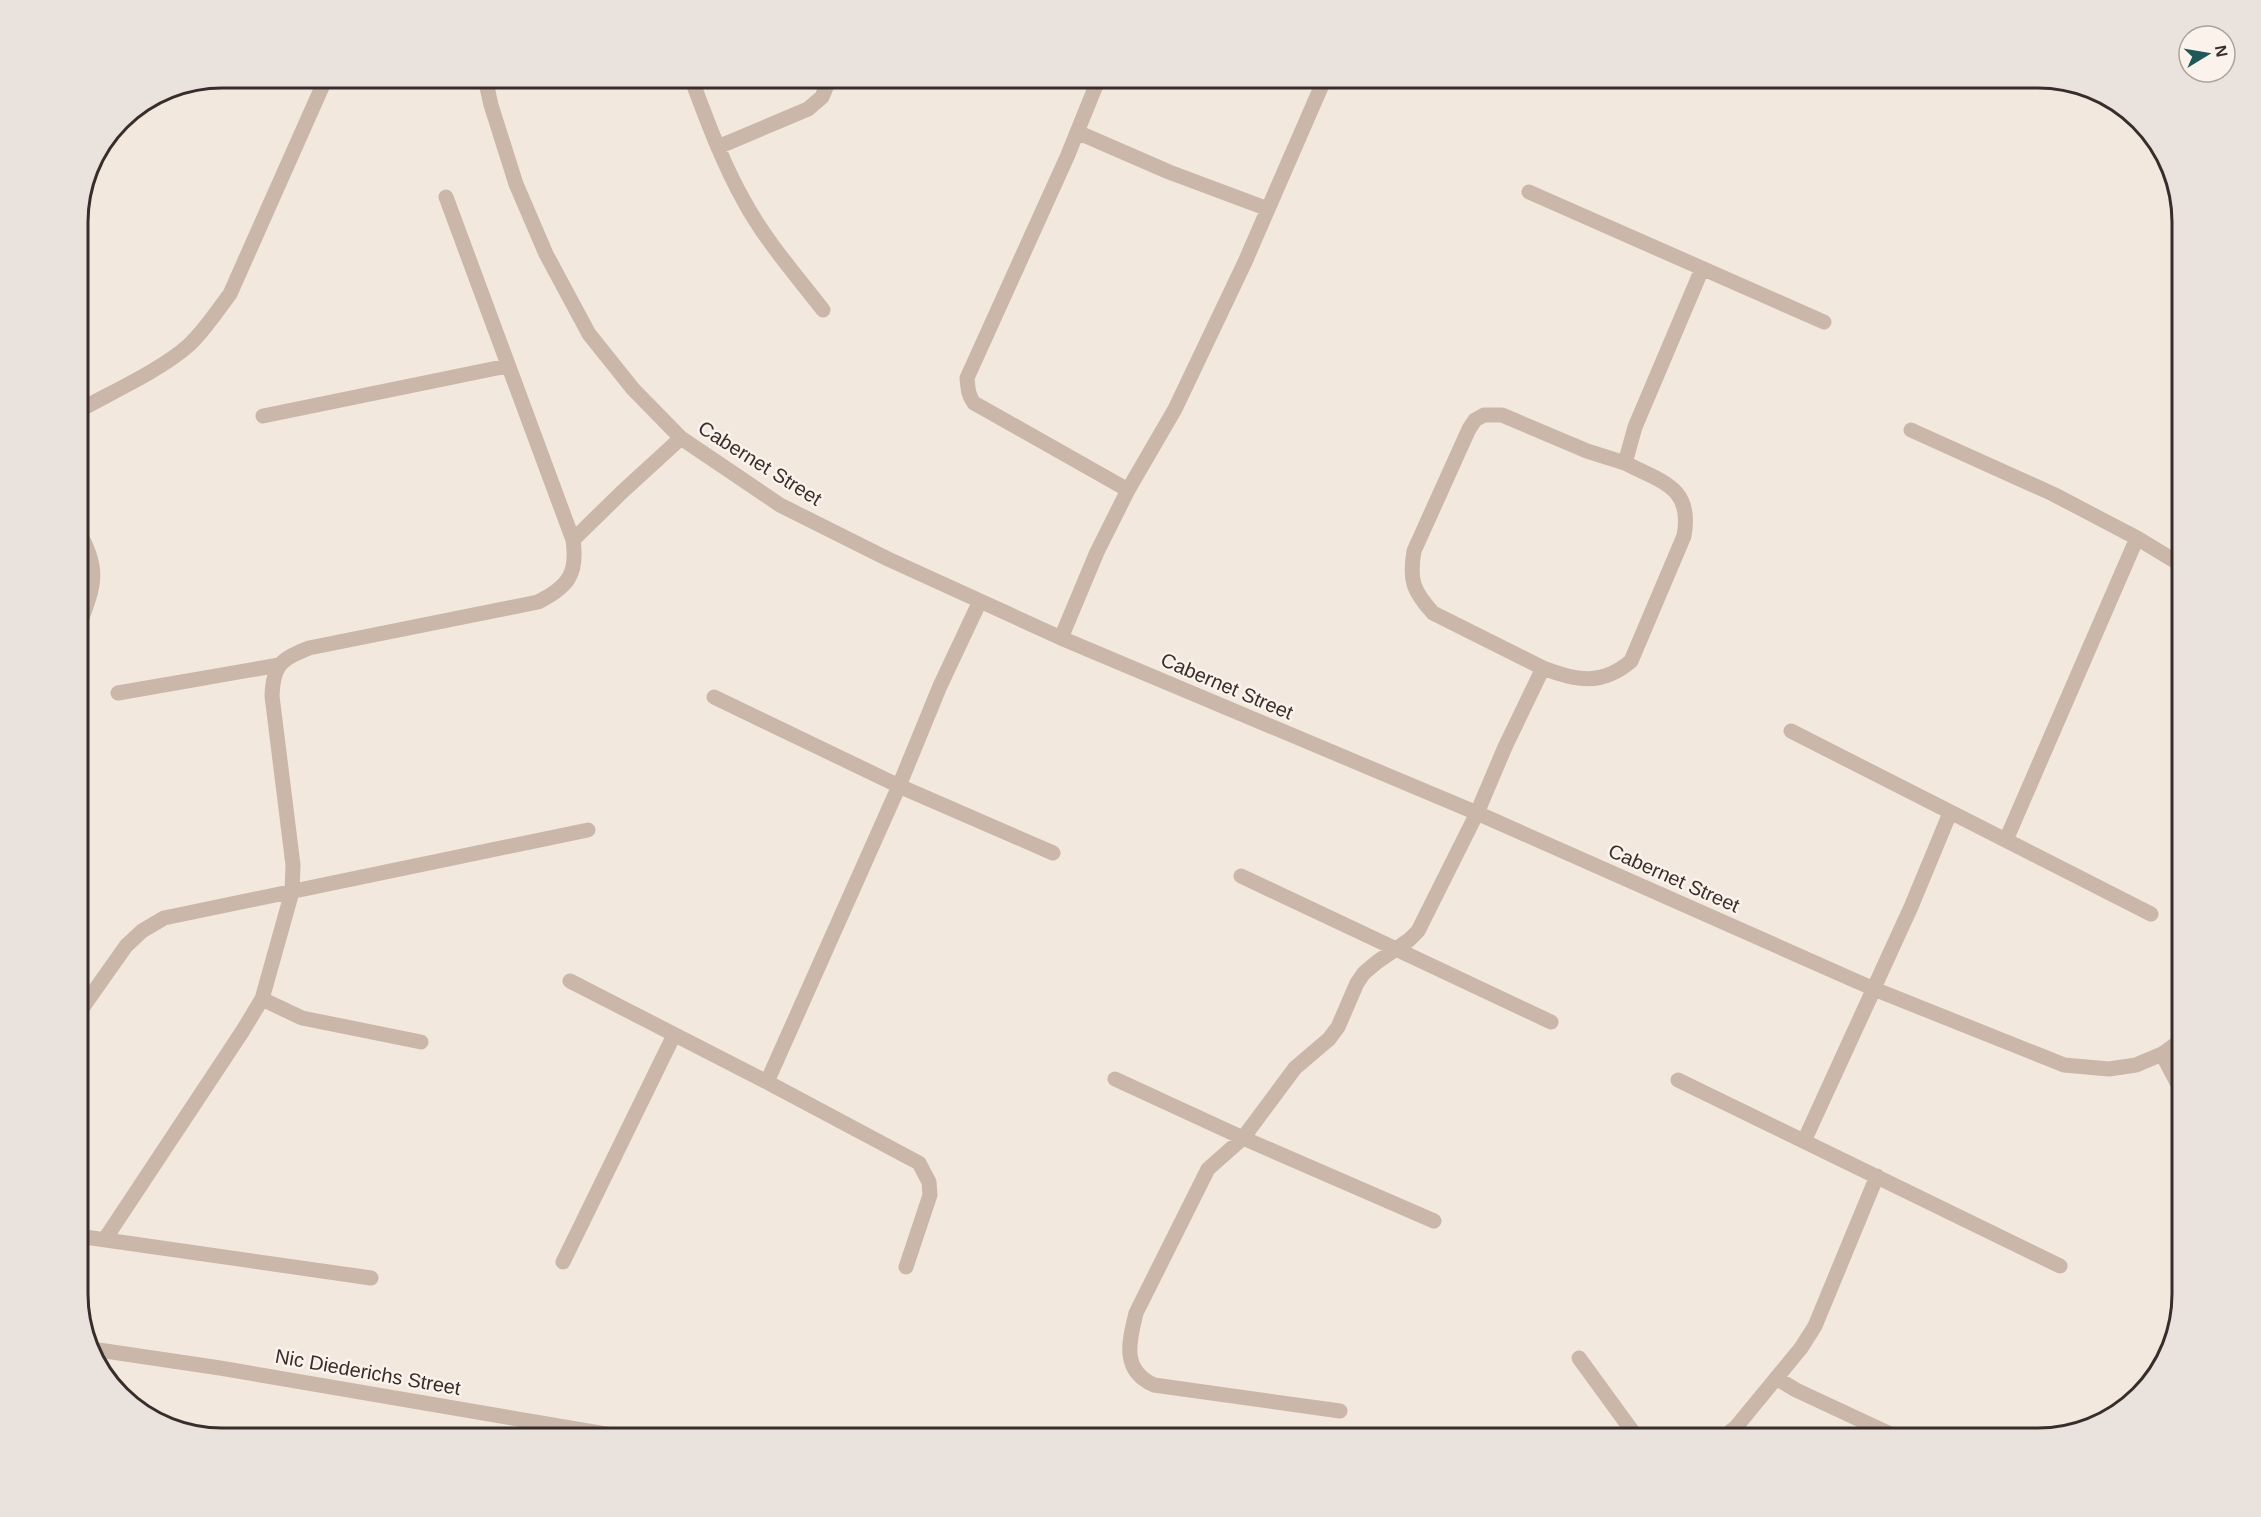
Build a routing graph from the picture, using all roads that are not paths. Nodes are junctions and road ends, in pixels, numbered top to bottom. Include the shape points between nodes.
1 (1320, 88) edge
2 (321, 89) edge
3 (487, 89) edge
4 (695, 89) edge
5 (826, 89) edge
6 (1095, 89) edge
7 (1077, 132) junction
8 (718, 147) junction
9 (1529, 192) dead end
10 (446, 197) dead end
11 (1268, 209) junction
12 (1702, 268) junction
13 (823, 310) dead end
14 (1824, 322) dead end
15 (507, 366) junction
16 (89, 405) edge
17 (263, 416) dead end
18 (1911, 430) dead end
19 (681, 438) junction
20 (1625, 463) junction
21 (1128, 490) junction
22 (2137, 538) junction
23 (573, 540) junction
24 (89, 551) edge
25 (2172, 559) edge
26 (89, 599) edge
27 (980, 601) junction
28 (1060, 638) junction
29 (279, 665) junction
30 (1543, 668) junction
31 (118, 693) dead end
32 (714, 697) dead end
33 (1791, 731) dead end
34 (899, 786) junction
35 (1477, 813) junction
36 (1950, 813) junction
37 (588, 830) dead end
38 (2006, 840) junction
39 (1053, 853) dead end
40 (1241, 876) dead end
41 (291, 892) junction
42 (2151, 914) dead end
43 (1395, 949) junction
44 (570, 981) dead end
45 (1874, 989) junction
46 (89, 998) edge
47 (262, 999) junction
48 (1551, 1022) dead end
49 (674, 1035) junction
50 (421, 1042) dead end
51 (2172, 1047) edge
52 (2162, 1054) junction
53 (2172, 1073) edge
54 (1115, 1079) dead end
55 (1678, 1080) dead end
56 (767, 1082) junction
57 (1243, 1137) junction
58 (1804, 1141) junction
59 (1876, 1176) junction
60 (1434, 1221) dead end
61 (89, 1237) edge
62 (105, 1239) junction
63 (564, 1262) dead end
64 (2060, 1266) dead end
65 (906, 1267) dead end
66 (371, 1278) dead end
67 (101, 1350) edge
68 (1579, 1358) dead end
69 (1776, 1378) junction
70 (1340, 1411) dead end
71 (571, 1428) edge
72 (1630, 1428) edge
73 (1735, 1428) edge
74 (1877, 1428) edge

1 - 11 street
2 - 16 street via 230,294 213,318 189,345
3 - 19 street, Cabernet Street via 516,184 546,254 589,334 633,389
4 - 8 street
5 - 8 street via 808,109
6 - 7 street
7 - 11 street
7 - 21 street via 967,378 968,390 974,403
8 - 13 street via 744,202
9 - 12 street
10 - 15 street
11 - 21 street via 1175,409
12 - 14 street
12 - 20 street via 1635,428
15 - 17 street
15 - 23 street
18 - 22 street via 2053,494
19 - 23 street
19 - 27 street, Cabernet Street via 780,505
20 - 30 street via 1678,492 1687,519 1684,536 1631,661 1607,676 1590,679 1570,678
20 - 30 street via 1502,415 1484,415 1469,429 1414,551 1413,585 1432,613
21 - 28 street
22 - 25 street
22 - 38 street
23 - 29 street via 573,571 567,583 538,602 309,648
24 - 26 street via 93,588
27 - 28 street, Cabernet Street
27 - 34 street
28 - 35 street, Cabernet Street
29 - 31 street
29 - 41 street via 272,677 272,696 291,843
30 - 35 street
32 - 34 street
33 - 36 street
34 - 39 street
34 - 56 street
35 - 43 street via 1418,931
35 - 45 street, Cabernet Street
36 - 38 street
36 - 45 street
37 - 41 street
38 - 42 street
40 - 43 street
41 - 46 street via 164,918 126,946
41 - 47 street
43 - 48 street
43 - 57 street via 1364,973 1338,1027 1295,1068
44 - 49 street
45 - 52 street, Cabernet Street via 2064,1065 2109,1069 2136,1065
45 - 58 street
47 - 50 street via 302,1018
47 - 62 street
49 - 56 street
49 - 63 street
51 - 52 street, Cabernet Street
52 - 53 street
54 - 57 street
55 - 58 street
56 - 65 street via 919,1163 929,1182 930,1195
57 - 60 street
57 - 70 street via 1208,1169 1136,1312 1129,1354 1134,1370 1154,1385
58 - 59 street
59 - 64 street
59 - 69 street via 1815,1326
61 - 62 street
62 - 66 street
67 - 71 street, Nic Diederichs Street
68 - 72 street
69 - 73 street
69 - 74 street

